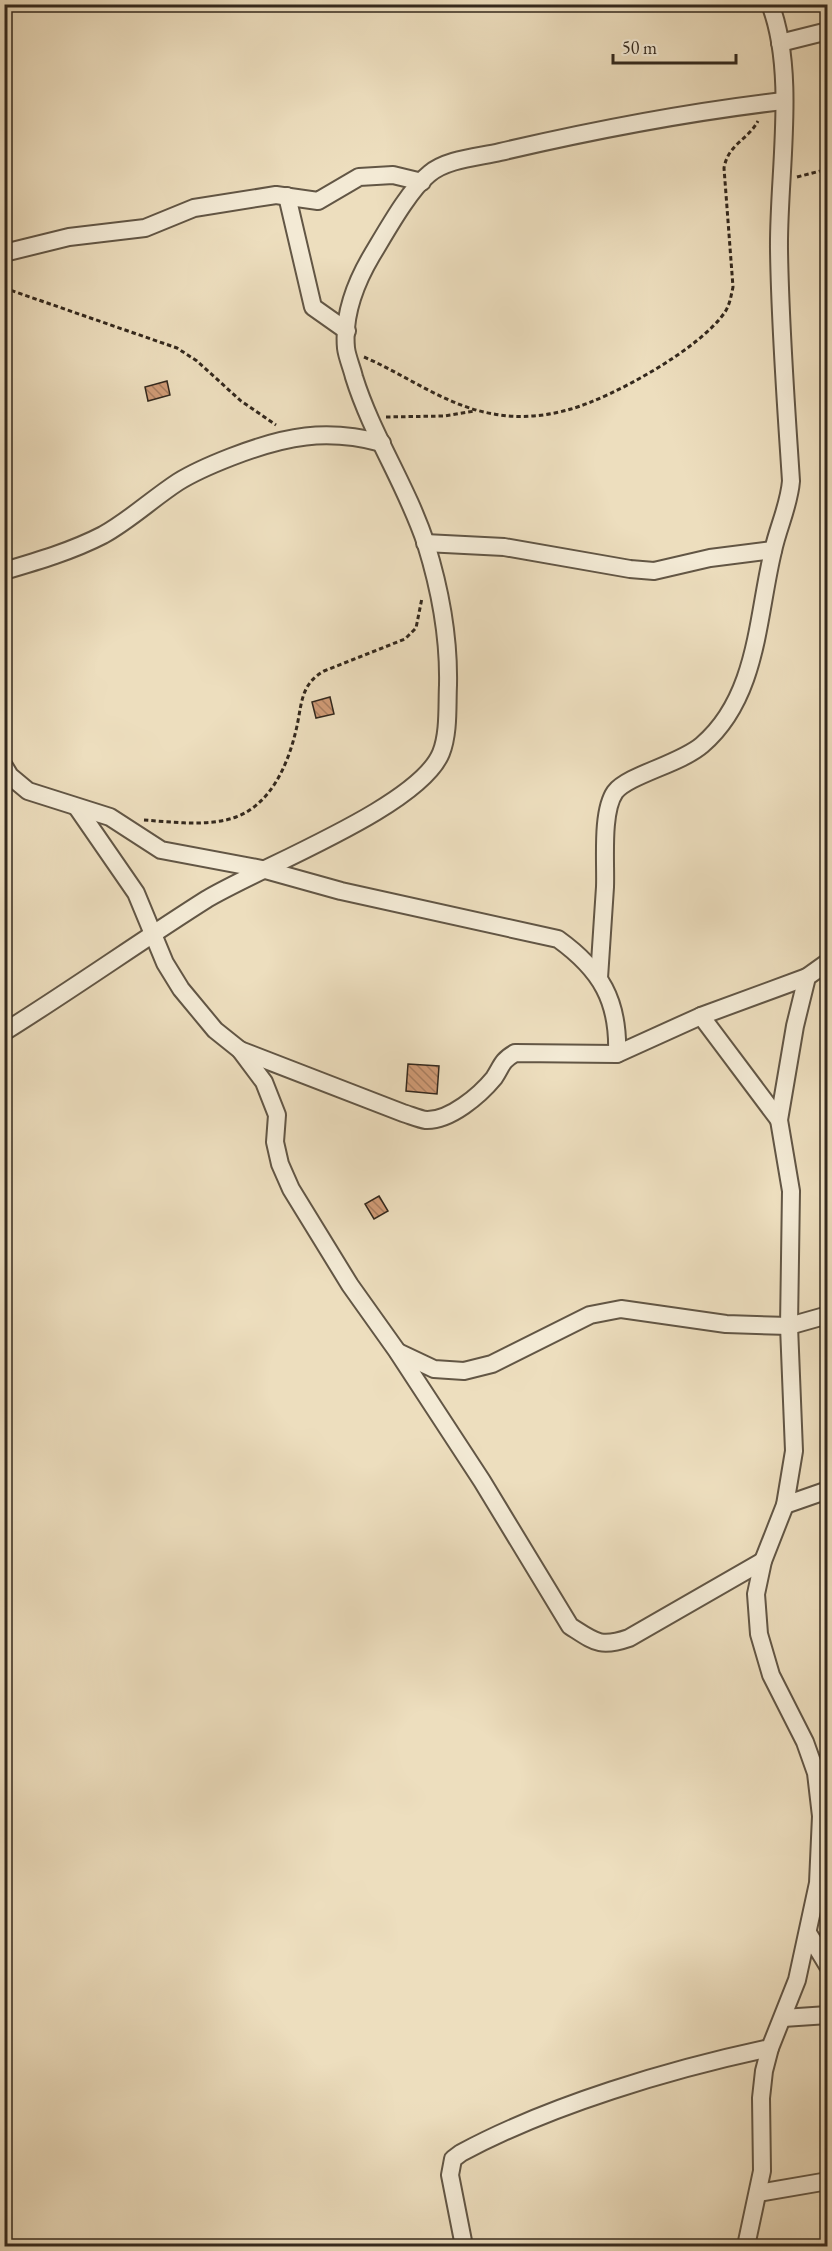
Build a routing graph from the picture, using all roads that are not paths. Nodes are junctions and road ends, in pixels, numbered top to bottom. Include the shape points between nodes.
1 (770, 4) edge
2 (828, 31) edge
3 (780, 44) junction
4 (783, 102) junction
5 (422, 182) junction
6 (287, 196) junction
7 (4, 253) edge
8 (347, 331) junction
9 (382, 443) junction
10 (425, 543) junction
11 (773, 550) junction
12 (4, 571) edge
13 (4, 766) edge
14 (78, 809) junction
15 (262, 869) junction
16 (152, 935) junction
17 (828, 962) edge
18 (599, 978) junction
19 (807, 978) junction
20 (701, 1016) junction
21 (4, 1032) edge
22 (240, 1050) junction
23 (617, 1054) junction
24 (779, 1120) junction
25 (828, 1315) edge
26 (789, 1326) junction
27 (397, 1351) junction
28 (828, 1490) edge
29 (785, 1505) junction
30 (764, 1561) junction
31 (808, 1933) junction
32 (828, 1966) edge
33 (828, 2015) edge
34 (783, 2018) junction
35 (770, 2048) junction
36 (828, 2181) edge
37 (758, 2193) junction
38 (464, 2247) edge
39 (746, 2247) edge

1 - 3 street
2 - 3 street
3 - 4 street
4 - 5 street via 703,111 538,143 441,167
4 - 11 street via 779,248 791,481
5 - 6 street via 393,175 359,177 318,201
5 - 8 street via 365,267 351,300
6 - 7 street via 194,208 145,228 69,237
6 - 8 street via 313,307
8 - 9 street via 346,349
9 - 10 street
9 - 12 street via 357,436 293,436 253,448 195,473 102,535 73,549
10 - 11 street via 504,548 654,571
10 - 15 street via 440,599 448,659 443,750 428,776 401,795 345,829
11 - 18 street via 750,665 729,713 711,738 691,755 628,782 615,793 609,808 605,844
13 - 14 street via 28,791
14 - 15 street via 110,818 161,849
14 - 16 street via 136,893
15 - 16 street
15 - 18 street via 341,891 558,939 584,958
16 - 21 street
16 - 22 street via 165,963 197,1009
17 - 19 street
18 - 23 street via 613,1008
19 - 20 street
19 - 24 street
20 - 23 street
20 - 24 street
22 - 23 street via 427,1120 470,1101 493,1079 503,1060 514,1053
22 - 27 street via 272,1097 277,1114 275,1142 291,1189 344,1276
24 - 26 street via 790,1191
25 - 26 street
26 - 27 street via 726,1324 621,1310 590,1315 492,1364 464,1371 434,1369
26 - 29 street via 794,1451
27 - 30 street via 570,1626 592,1640 607,1646 629,1638
28 - 29 street
29 - 30 street
30 - 31 street via 756,1593 759,1634 771,1675 816,1773 821,1816 818,1883
31 - 32 street
31 - 34 street
33 - 34 street
34 - 35 street
35 - 37 street via 761,2098 762,2171
35 - 38 street via 638,2083 552,2113 461,2153 453,2159 450,2175
36 - 37 street
37 - 39 street

